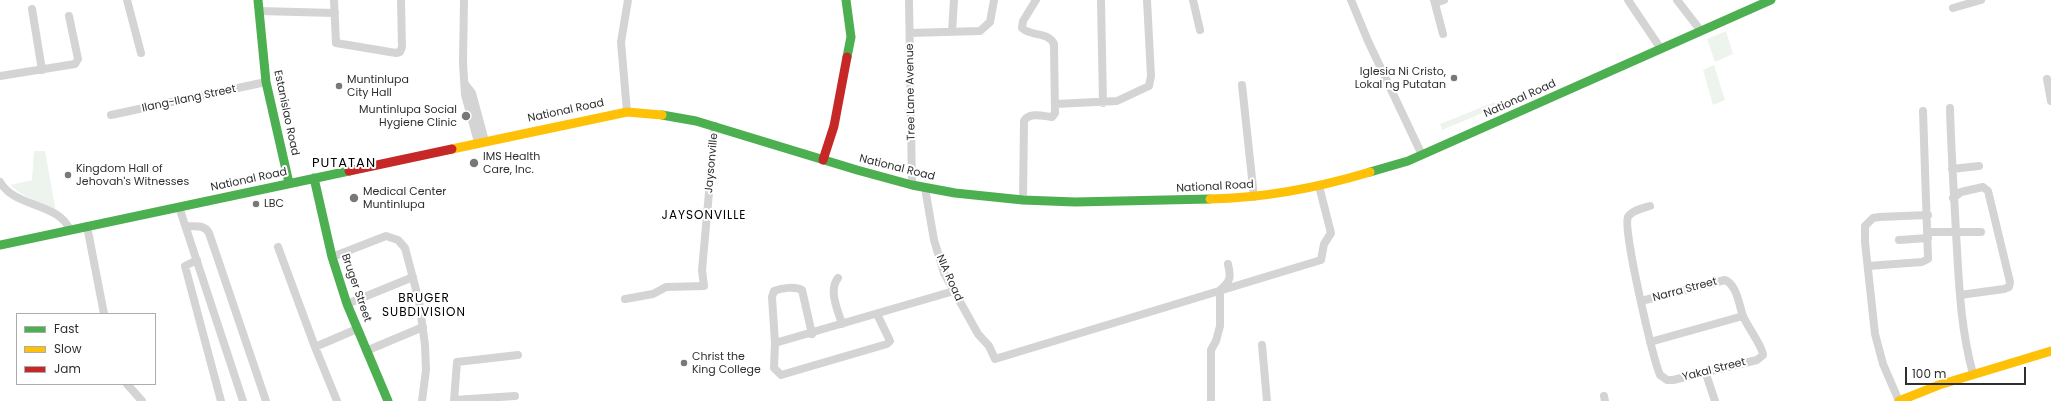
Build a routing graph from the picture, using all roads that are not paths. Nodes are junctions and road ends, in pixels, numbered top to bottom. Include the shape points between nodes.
1 (127, 0) edge
2 (258, 0) edge
3 (334, 0) edge
4 (401, 0) edge
5 (464, 0) edge
6 (628, 0) edge
7 (846, 0) edge
8 (909, 0) edge
9 (954, 0) edge
10 (994, 0) edge
11 (1036, 0) edge
12 (1101, 0) edge
13 (1147, 0) edge
14 (1193, 0) edge
15 (1351, 0) edge
16 (1444, 0) edge
17 (1628, 0) edge
18 (1677, 0) edge
19 (1771, 0) edge
20 (1981, 0) edge
21 (1434, 1) edge
22 (1953, 8) dead end
23 (32, 9) dead end
24 (259, 12) junction
25 (335, 12) junction
26 (69, 16) dead end
27 (1200, 30) dead end
28 (1701, 31) junction
29 (910, 32) junction
30 (952, 32) junction
31 (1443, 34) dead end
32 (1661, 49) junction
33 (141, 53) dead end
34 (42, 70) junction
35 (0, 76) edge
36 (2048, 79) dead end
37 (266, 82) junction
38 (1242, 85) dead end
39 (2051, 101) edge
40 (1103, 103) junction
41 (1055, 104) junction
42 (1950, 108) dead end
43 (1923, 111) dead end
44 (627, 112) junction
45 (111, 115) dead end
46 (715, 126) junction
47 (481, 142) junction
48 (1422, 155) junction
49 (823, 160) junction
50 (1979, 166) dead end
51 (1952, 169) junction
52 (314, 178) junction
53 (0, 182) edge
54 (289, 183) junction
55 (912, 185) junction
56 (1319, 186) junction
57 (925, 188) junction
58 (1254, 197) junction
59 (1953, 198) junction
60 (1023, 200) junction
61 (1650, 206) dead end
62 (179, 207) junction
63 (1928, 215) junction
64 (87, 226) junction
65 (187, 226) junction
66 (70, 230) junction
67 (1956, 232) junction
68 (1981, 232) dead end
69 (1928, 235) junction
70 (1899, 240) dead end
71 (0, 245) edge
72 (278, 247) dead end
73 (332, 257) junction
74 (197, 260) junction
75 (1228, 264) dead end
76 (1868, 266) junction
77 (413, 277) junction
78 (838, 278) dead end
79 (1220, 290) junction
80 (954, 291) junction
81 (1960, 295) junction
82 (625, 299) dead end
83 (1641, 301) junction
84 (347, 304) junction
85 (104, 313) edge
86 (877, 314) junction
87 (1743, 316) junction
88 (842, 324) junction
89 (423, 327) junction
90 (357, 329) junction
91 (812, 334) junction
92 (1650, 342) junction
93 (775, 343) junction
94 (1262, 345) dead end
95 (315, 347) junction
96 (366, 351) junction
97 (2051, 351) edge
98 (518, 355) dead end
99 (1705, 371) junction
100 (1973, 374) junction
101 (128, 385) edge
102 (515, 396) dead end
103 (454, 400) edge
104 (142, 401) edge
105 (221, 401) edge
106 (243, 401) edge
107 (266, 401) edge
108 (337, 401) edge
109 (388, 401) edge
110 (422, 401) edge
111 (1211, 401) edge
112 (1267, 401) edge
113 (1715, 401) edge
114 (1899, 401) edge

1 - 33 street
2 - 24 main road, Estanislao Road
3 - 25 street
4 - 25 street via 402,47 400,52 396,53 336,43
5 - 47 street via 465,95
6 - 44 street via 621,42
7 - 49 main road via 851,37 834,126
8 - 29 street, Tree Lane Avenue
9 - 30 street
10 - 30 street via 990,22 984,29
11 - 41 street via 1023,21 1022,28 1028,33 1047,36 1052,40
12 - 40 street
13 - 40 street via 1151,76 1149,86 1129,96
14 - 27 street
15 - 48 street
16 - 21 street
17 - 32 street
18 - 28 street
19 - 28 main road, National Road
20 - 22 street
21 - 31 street
23 - 34 street
24 - 25 street
24 - 37 main road, Estanislao Road
26 - 34 street via 77,62 73,65
28 - 32 main road, National Road
29 - 30 street
29 - 55 street, Tree Lane Avenue
32 - 48 main road, National Road
34 - 35 street
36 - 39 street
37 - 45 street, Ilang-Ilang Street
37 - 54 main road, Estanislao Road
38 - 58 street
40 - 41 street
41 - 60 street via 1054,116 1031,115 1024,121
42 - 51 street
43 - 63 street
44 - 46 main road, National Road via 659,114
44 - 47 main road, National Road
46 - 49 main road, National Road
46 - 82 street, Jaysonville via 702,270 704,286 666,287 653,294
47 - 52 main road, National Road
48 - 56 main road, National Road via 1380,170
49 - 55 main road, National Road
50 - 51 street
51 - 59 street
52 - 54 main road, National Road
52 - 73 main road, Bruger Street
53 - 66 street via 13,195 63,218
54 - 62 main road, National Road
55 - 57 main road, National Road
56 - 58 main road, National Road
56 - 79 street via 1331,233 1324,244 1321,260
57 - 60 main road, National Road
57 - 80 street, NIA Road via 938,256
58 - 60 main road, National Road via 1204,201
59 - 67 street
59 - 81 street via 1961,192 1982,186 1988,191 2010,282 2010,287 2004,289
61 - 83 street via 1632,213 1627,223
62 - 64 main road, National Road
62 - 65 street
63 - 69 street
63 - 76 street via 1879,217 1868,221 1864,231
64 - 66 main road, National Road
64 - 85 street
65 - 74 street
65 - 107 street via 201,226 210,233
66 - 71 main road, National Road
67 - 68 street
67 - 69 street
67 - 81 street
69 - 70 street
69 - 76 street via 1927,260
72 - 95 street
73 - 77 street via 386,236 398,240 405,248
73 - 84 main road, Bruger Street
74 - 105 street via 185,266
74 - 106 street
75 - 79 street via 1230,281
76 - 114 street via 1879,350
77 - 84 street
77 - 89 street
78 - 88 street via 833,290
79 - 80 street, NIA Road via 995,359
79 - 111 street via 1220,326 1211,350
80 - 86 street
81 - 100 street via 1962,330
83 - 87 street, Narra Street via 1722,280 1729,282 1733,287
83 - 92 street
84 - 90 main road, Bruger Street
86 - 88 street
86 - 93 street via 889,336 890,341 887,344 781,376 774,368
87 - 92 street
87 - 99 street, Yakal Street via 1763,355 1757,360
88 - 91 street
89 - 96 street
89 - 110 street via 426,358
90 - 95 street
90 - 96 main road, Bruger Street
91 - 93 street
91 - 93 street via 802,290 779,289 774,291 772,297
92 - 99 street, Yakal Street via 1658,369 1664,378 1673,380
94 - 112 street
95 - 108 street
96 - 109 main road, Bruger Street
97 - 100 main road
98 - 103 street via 457,362
99 - 113 street
100 - 114 main road
101 - 104 street
102 - 103 street

